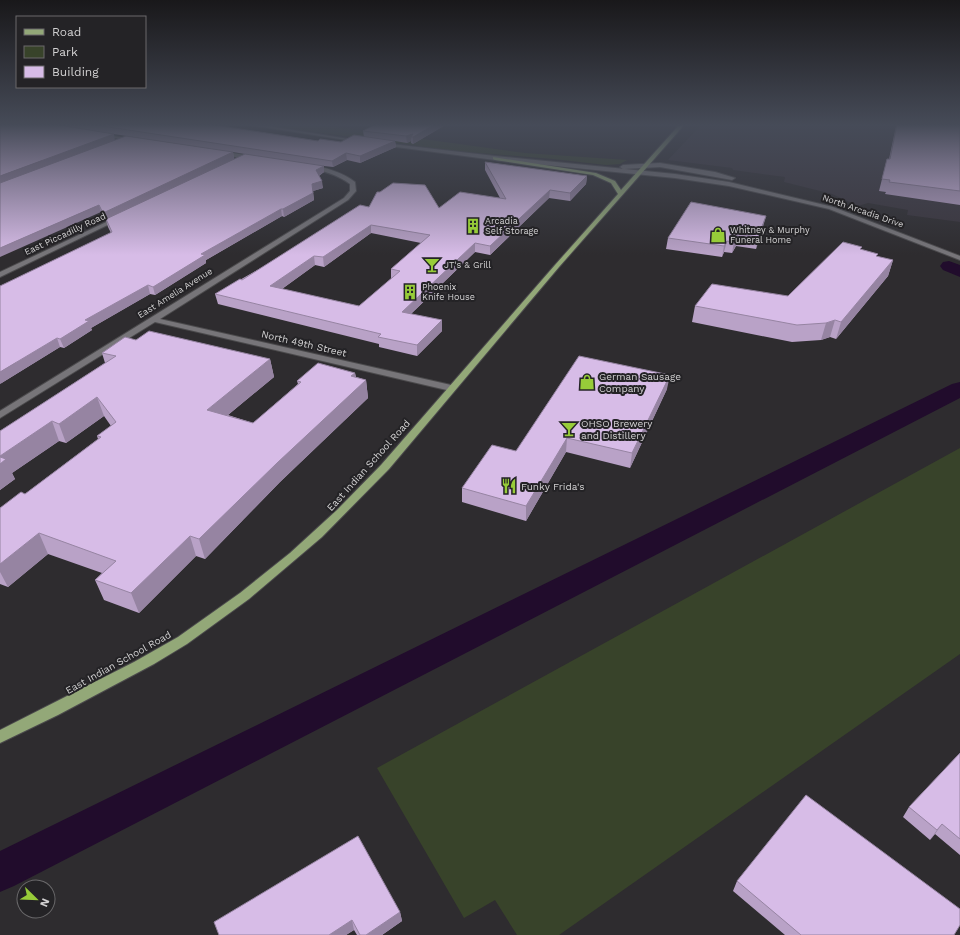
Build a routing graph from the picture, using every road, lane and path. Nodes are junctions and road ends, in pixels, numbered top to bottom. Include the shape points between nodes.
1 (313, 168) edge
2 (555, 168) edge
3 (581, 168) edge
4 (643, 168) edge
5 (648, 168) edge
6 (638, 174) junction
7 (620, 193) junction
8 (831, 208) junction
9 (124, 216) edge
10 (960, 258) edge
11 (0, 275) edge
12 (152, 319) junction
13 (452, 388) junction
14 (0, 415) edge
15 (0, 737) edge

1 - 12 street, East Amelia Avenue via 333,171 343,176 353,184 353,191 346,199
2 - 7 main road via 594,174 613,182
3 - 6 street, North Arcadia Drive
4 - 6 main road, East Indian School Road
5 - 8 street via 749,183 796,194
6 - 7 main road, East Indian School Road
6 - 8 street, North Arcadia Drive via 675,176 729,184
7 - 13 main road, East Indian School Road
8 - 10 street, North Arcadia Drive
9 - 11 street, East Piccadilly Road
12 - 13 street, North 49th Street
12 - 14 street, East Amelia Avenue
13 - 15 main road, East Indian School Road via 358,496 306,547 244,597 192,635 155,657

